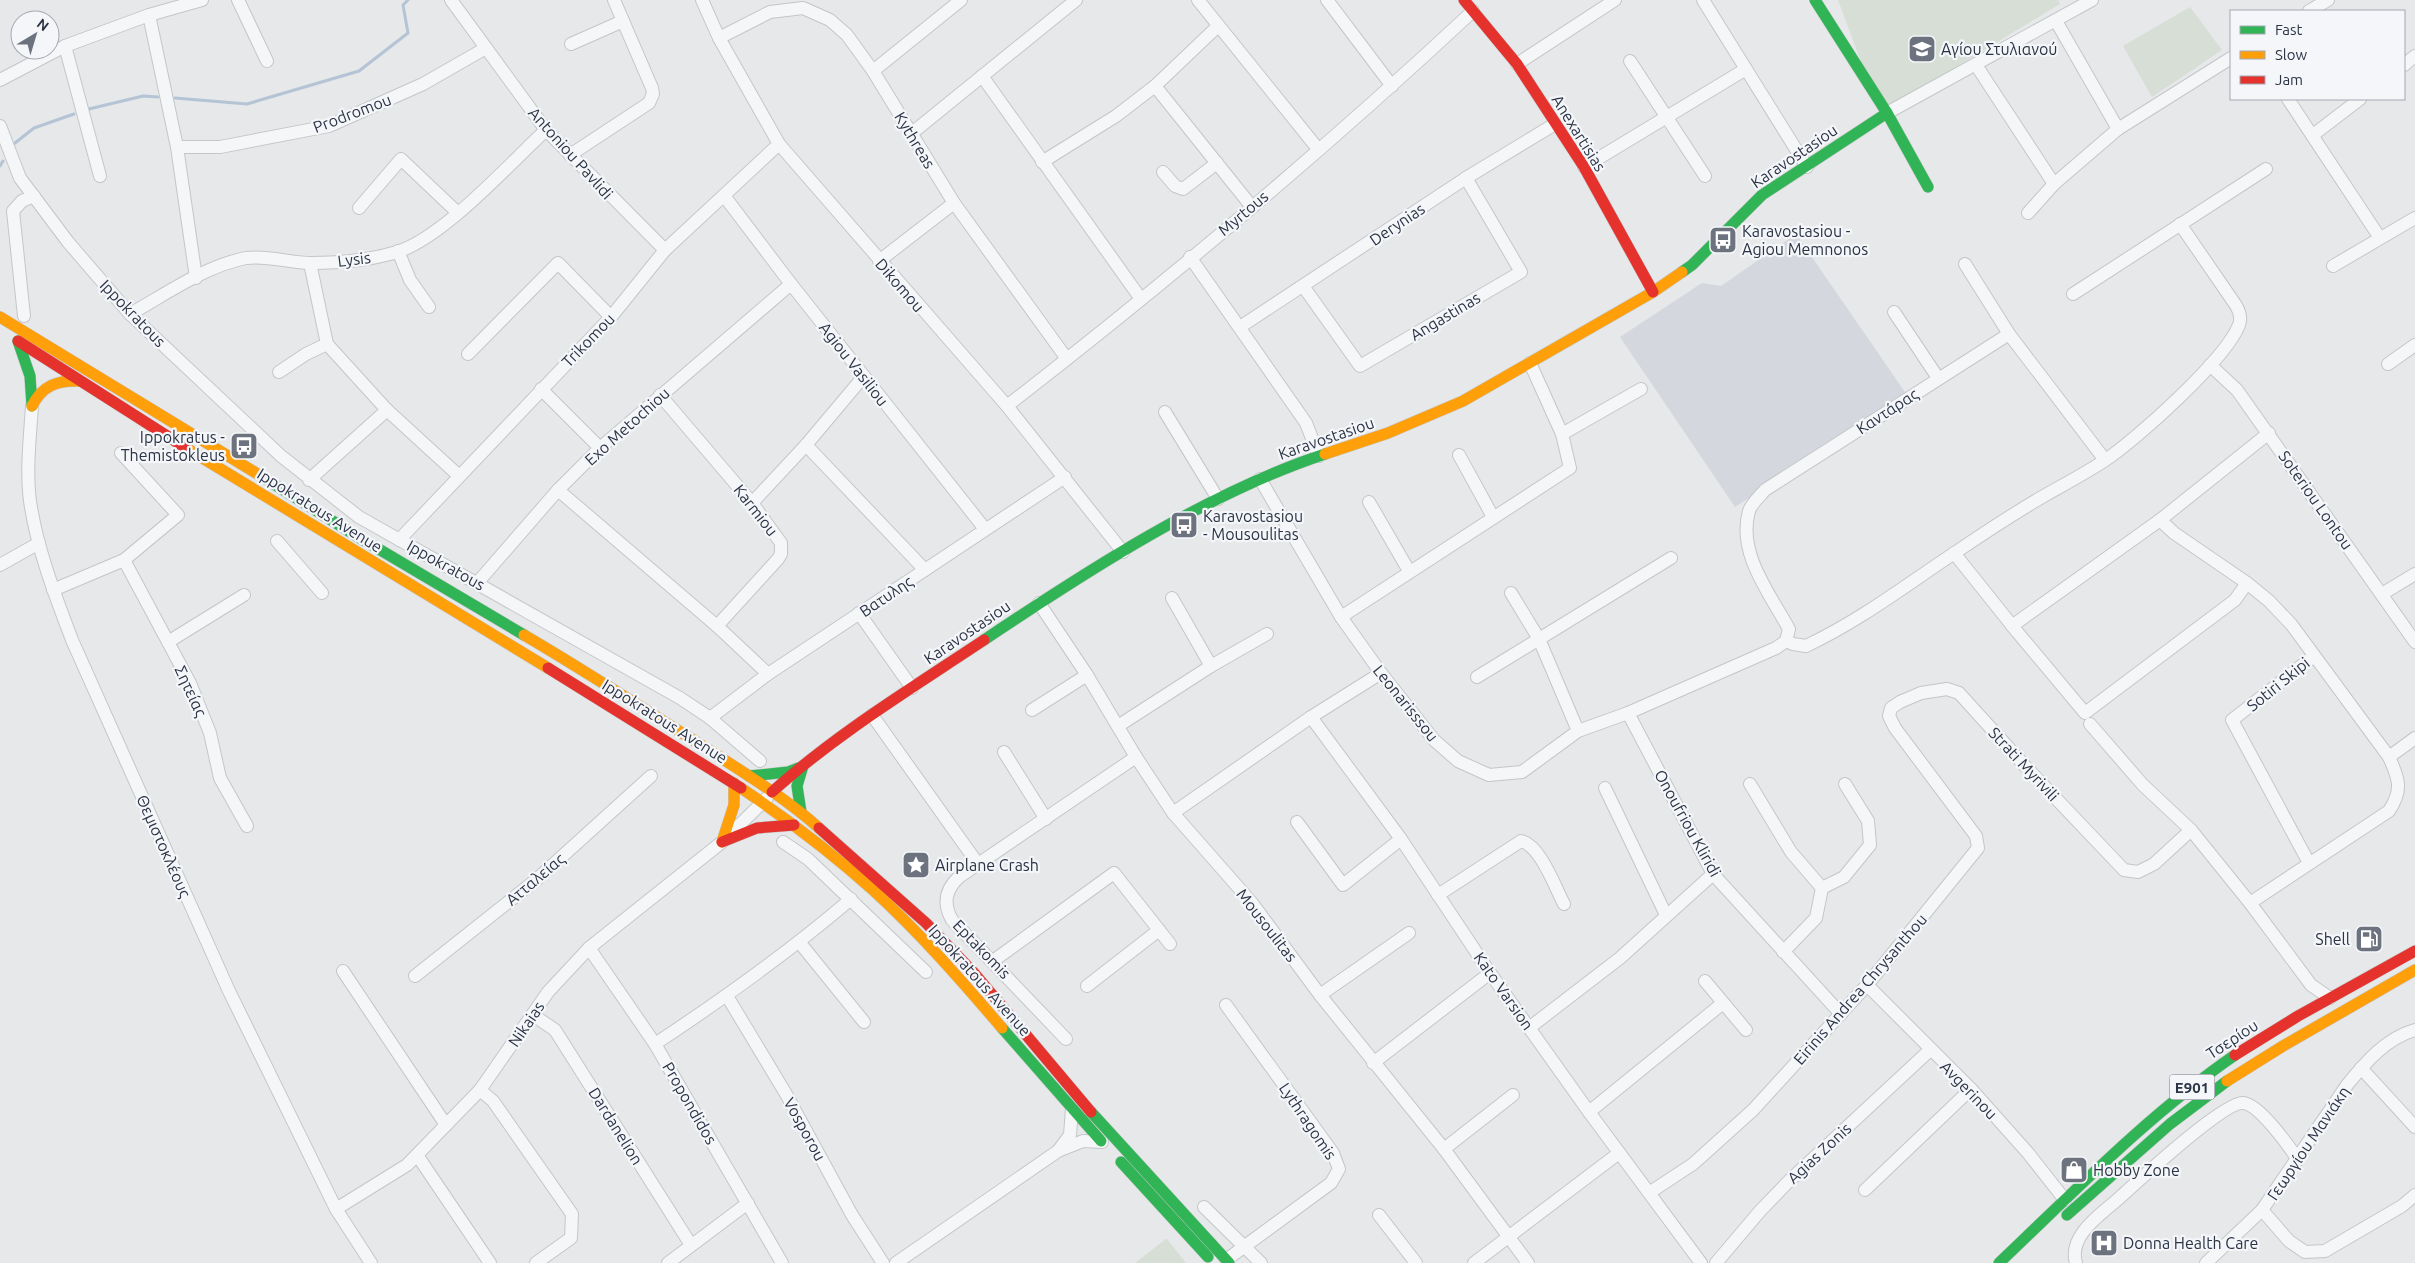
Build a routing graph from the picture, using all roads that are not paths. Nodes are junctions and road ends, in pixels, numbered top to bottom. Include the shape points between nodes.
1 (202, 0) edge
2 (238, 0) edge
3 (451, 0) edge
4 (614, 0) edge
5 (702, 0) edge
6 (961, 0) edge
7 (1198, 0) edge
8 (1326, 0) edge
9 (1464, 0) edge
10 (1615, 0) edge
11 (1702, 0) edge
12 (1815, 0) edge
13 (2092, 0) edge
14 (2328, 0) edge
15 (1068, 2) edge
16 (804, 4) edge
17 (1599, 4) edge
18 (2072, 5) edge
19 (2311, 10) edge
20 (1472, 11) junction
21 (149, 15) junction
22 (623, 21) junction
23 (2056, 21) junction
24 (1218, 26) junction
25 (719, 38) junction
26 (570, 44) dead end
27 (65, 46) junction
28 (486, 48) junction
29 (2415, 56) edge
30 (2230, 59) edge
31 (268, 61) dead end
32 (1630, 61) dead end
33 (1516, 64) junction
34 (2405, 64) edge
35 (1976, 65) junction
36 (1746, 69) junction
37 (872, 71) junction
38 (982, 76) junction
39 (0, 80) edge
40 (1155, 86) junction
41 (1392, 86) junction
42 (2289, 100) edge
43 (2359, 100) edge
44 (1887, 113) junction
45 (1667, 117) junction
46 (1555, 124) junction
47 (0, 126) edge
48 (2118, 129) junction
49 (546, 130) junction
50 (912, 133) junction
51 (2314, 135) junction
52 (779, 144) junction
53 (177, 147) junction
54 (1318, 149) junction
55 (570, 155) junction
56 (1042, 162) junction
57 (1217, 163) junction
58 (1584, 167) junction
59 (1807, 167) junction
60 (2266, 168) dead end
61 (1163, 172) dead end
62 (100, 176) dead end
63 (1706, 176) dead end
64 (1466, 178) junction
65 (2054, 184) junction
66 (1928, 187) dead end
67 (34, 196) junction
68 (725, 197) junction
69 (954, 203) junction
70 (1252, 207) junction
71 (359, 208) dead end
72 (458, 212) junction
73 (2028, 213) dead end
74 (2415, 218) edge
75 (2180, 224) junction
76 (2380, 238) junction
77 (664, 250) junction
78 (398, 251) junction
79 (1190, 257) junction
80 (879, 261) junction
81 (310, 263) junction
82 (1965, 264) dead end
83 (2334, 266) dead end
84 (196, 278) junction
85 (791, 284) junction
86 (1303, 286) junction
87 (1653, 292) junction
88 (2073, 294) dead end
89 (1141, 299) junction
90 (429, 307) dead end
91 (1894, 312) dead end
92 (130, 314) junction
93 (24, 316) dead end
94 (0, 317) edge
95 (611, 317) junction
96 (1240, 327) junction
97 (0, 330) edge
98 (2009, 334) junction
99 (18, 341) junction
100 (327, 344) junction
101 (2415, 345) edge
102 (468, 354) dead end
103 (1067, 359) junction
104 (1530, 363) junction
105 (2388, 364) dead end
106 (2210, 365) junction
107 (279, 372) dead end
108 (864, 376) junction
109 (1938, 378) junction
110 (79, 381) junction
111 (541, 389) junction
112 (1641, 389) dead end
113 (660, 396) junction
114 (32, 406) junction
115 (1007, 406) junction
116 (387, 410) junction
117 (1165, 412) dead end
118 (2269, 433) junction
119 (1562, 434) junction
120 (806, 445) junction
121 (600, 448) junction
122 (121, 453) dead end
123 (1459, 455) dead end
124 (1319, 456) junction
125 (2106, 460) junction
126 (458, 475) junction
127 (1065, 478) junction
128 (1260, 479) junction
129 (309, 480) junction
130 (558, 490) junction
131 (1218, 499) junction
132 (1369, 502) dead end
133 (752, 503) junction
134 (1492, 517) junction
135 (2160, 520) junction
136 (986, 529) junction
137 (399, 540) junction
138 (278, 541) dead end
139 (39, 542) junction
140 (1123, 552) junction
141 (1954, 553) junction
142 (1671, 558) dead end
143 (124, 560) junction
144 (0, 564) edge
145 (925, 570) junction
146 (1409, 571) junction
147 (2415, 574) edge
148 (478, 582) junction
149 (2247, 583) junction
150 (53, 590) junction
151 (322, 593) dead end
152 (1511, 593) dead end
153 (2382, 594) junction
154 (244, 595) dead end
155 (1172, 598) dead end
156 (1039, 603) junction
157 (859, 614) junction
158 (1341, 617) junction
159 (717, 626) junction
160 (2012, 626) junction
161 (1267, 634) dead end
162 (1539, 638) junction
163 (1786, 641) junction
164 (168, 642) junction
165 (2415, 642) edge
166 (2314, 656) junction
167 (1211, 666) junction
168 (1380, 673) junction
169 (768, 674) junction
170 (1088, 675) junction
171 (1477, 677) dead end
172 (912, 688) junction
173 (1032, 710) dead end
174 (1628, 713) junction
175 (872, 715) junction
176 (1311, 717) junction
177 (710, 718) junction
178 (2087, 718) junction
179 (1118, 726) junction
180 (1578, 731) junction
181 (2415, 738) edge
182 (1004, 752) dead end
183 (1917, 756) joint
184 (1136, 757) junction
185 (2389, 757) junction
186 (760, 761) dead end
187 (803, 766) junction
188 (651, 776) dead end
189 (749, 776) junction
190 (734, 783) junction
191 (1750, 784) dead end
192 (1845, 784) dead end
193 (1605, 788) dead end
194 (777, 796) junction
195 (763, 802) junction
196 (801, 812) junction
197 (1173, 813) junction
198 (1046, 819) junction
199 (1297, 822) dead end
200 (794, 825) junction
201 (246, 826) dead end
202 (2191, 830) junction
203 (1401, 839) junction
204 (722, 842) junction
205 (783, 842) dead end
206 (2309, 863) junction
207 (978, 864) junction
208 (1713, 874) junction
209 (1822, 888) junction
210 (1438, 895) junction
211 (851, 899) junction
212 (2250, 903) junction
213 (1564, 904) dead end
214 (1666, 915) junction
215 (1159, 930) junction
216 (1408, 933) dead end
217 (800, 943) junction
218 (1170, 944) dead end
219 (589, 948) junction
220 (2415, 951) edge
221 (1783, 952) junction
222 (993, 961) junction
223 (2415, 970) edge
224 (343, 971) dead end
225 (926, 972) dead end
226 (1490, 973) junction
227 (414, 976) dead end
228 (1706, 981) dead end
229 (1867, 985) junction
230 (2311, 985) junction
231 (1087, 986) dead end
232 (1320, 995) junction
233 (727, 996) junction
234 (2330, 998) junction
235 (1723, 1003) junction
236 (1226, 1005) dead end
237 (2310, 1010) junction
238 (1841, 1014) junction
239 (533, 1015) junction
240 (864, 1022) dead end
241 (1529, 1028) junction
242 (1746, 1030) dead end
243 (2415, 1030) edge
244 (1066, 1039) dead end
245 (655, 1044) junction
246 (1930, 1050) junction
247 (1373, 1063) junction
248 (2361, 1068) junction
249 (1971, 1089) junction
250 (480, 1090) junction
251 (1513, 1094) dead end
252 (1072, 1109) junction
253 (1589, 1112) junction
254 (446, 1125) junction
255 (2415, 1126) edge
256 (1102, 1142) junction
257 (1444, 1149) junction
258 (1058, 1151) junction
259 (1619, 1153) junction
260 (417, 1155) junction
261 (2298, 1160) junction
262 (1865, 1190) dead end
263 (1649, 1194) junction
264 (2415, 1195) edge
265 (2065, 1200) junction
266 (748, 1203) junction
267 (1204, 1208) dead end
268 (336, 1209) junction
269 (2262, 1210) junction
270 (1379, 1214) dead end
271 (2061, 1221) dead end
272 (2048, 1233) dead end
273 (1509, 1238) junction
274 (691, 1245) junction
275 (1244, 1248) junction
276 (1228, 1261) edge
277 (371, 1263) edge
278 (490, 1263) edge
279 (536, 1263) edge
280 (668, 1263) edge
281 (782, 1263) edge
282 (882, 1263) edge
283 (896, 1263) edge
284 (1213, 1263) edge
285 (1262, 1263) edge
286 (1416, 1263) edge
287 (1474, 1263) edge
288 (1528, 1263) edge
289 (1701, 1263) edge
290 (1716, 1263) edge
291 (1999, 1263) edge
292 (2014, 1263) edge
293 (2076, 1263) edge
294 (2206, 1263) edge

1 - 21 street
2 - 31 street
3 - 28 street, Antoniou Pavlidi
4 - 22 street
5 - 25 street, Dikomou
6 - 37 street
7 - 24 street
8 - 41 street
9 - 20 main road, Anexartisias
10 - 17 street
11 - 36 street
12 - 44 main road
13 - 18 street
14 - 19 street
15 - 38 street
16 - 25 street, Kythreas via 770,12
16 - 37 street, Kythreas via 847,35
17 - 33 street
18 - 23 street
20 - 33 main road, Anexartisias
20 - 41 street, Myrtous
21 - 27 street
21 - 53 street
22 - 26 street
22 - 55 street via 652,88 652,98
23 - 35 street
23 - 48 street
24 - 40 street
24 - 54 street
25 - 52 street, Dikomou
27 - 39 street
27 - 62 street
28 - 49 street, Antoniou Pavlidi
28 - 53 street, Prodromou via 423,84 329,126 220,147
29 - 34 street
30 - 48 street
32 - 45 street
33 - 46 main road, Anexartisias
35 - 44 street
35 - 65 street
36 - 45 street
36 - 59 street
37 - 50 street, Kythreas
38 - 50 street
38 - 56 street
40 - 56 street via 1116,116
40 - 57 street
41 - 54 street, Myrtous
42 - 51 street
43 - 51 street
44 - 59 main road, Karavostasiou
44 - 66 main road
45 - 58 street
45 - 63 street
46 - 58 main road, Anexartisias
46 - 64 street, Derynias
47 - 67 street, Ippokratous via 20,178
48 - 65 street
49 - 55 street, Antoniou Pavlidi
49 - 72 street, Lysis
50 - 69 street, Kythreas
51 - 76 street
52 - 68 street, Trikomou
52 - 80 street, Dikomou
53 - 84 street
54 - 70 street, Myrtous
55 - 77 street, Antoniou Pavlidi
56 - 89 street
57 - 61 street via 1183,188 1175,186
57 - 70 street
58 - 87 main road, Anexartisias
59 - 87 main road, Karavostasiou via 1762,196 1692,265
60 - 75 street
64 - 86 street, Derynias
64 - 86 street, Angastinas via 1521,272 1360,366
65 - 73 street
67 - 92 street, Ippokratous via 68,242
67 - 93 street via 14,211
68 - 77 street, Trikomou
68 - 85 street, Agiou Vasiliou
69 - 80 street
69 - 103 street, Kythreas
70 - 79 street, Myrtous
71 - 72 street via 401,159
72 - 78 street, Lysis via 432,234
74 - 76 street
75 - 88 street
75 - 106 street via 2235,304 2240,317 2234,334
76 - 83 street
77 - 95 street, Trikomou
78 - 81 street, Lysis via 360,260
78 - 90 street via 410,280
79 - 89 street, Myrtous
79 - 96 street
80 - 115 street, Dikomou
81 - 84 street, Lysis via 247,258
81 - 100 street
82 - 98 street
84 - 92 street, Lysis
85 - 108 street, Agiou Vasiliou
85 - 113 street, Exo Metochiou
86 - 96 street, Derynias
87 - 104 main road, Karavostasiou
89 - 103 street, Myrtous
91 - 109 street
92 - 129 street, Ippokratous
94 - 189 main road, Ippokratous Avenue via 355,535 590,674
95 - 102 street via 558,263
95 - 111 street, Trikomou
96 - 124 street via 1306,422
97 - 99 main road, Ippokratous Avenue
98 - 109 street, Καντάρας
98 - 125 street
99 - 110 main road, Ippokratous Avenue
99 - 114 main road via 30,376
100 - 107 street
100 - 116 street
101 - 105 street
103 - 115 street, Myrtous
104 - 119 street
104 - 124 main road, Karavostasiou via 1463,401 1388,433
106 - 118 street, Soteriou Lontou via 2237,390
106 - 125 street via 2164,411
108 - 120 street
108 - 136 street, Agiou Vasiliou
109 - 163 street, Καντάρας via 1765,490 1749,509 1746,533 1752,562 1789,629
110 - 114 main road via 65,379 52,384 42,390
110 - 190 main road, Ippokratous Avenue
111 - 121 street
111 - 126 street, Trikomou
112 - 119 street
113 - 121 street, Exo Metochiou
113 - 133 street, Karmiou
114 - 139 street, Θεμιστοκλέους via 30,500
115 - 127 street, Dikomou
116 - 126 street
116 - 129 street
117 - 131 street
118 - 135 street
118 - 153 street, Soteriou Lontou
119 - 134 street via 1570,468
120 - 133 street
120 - 145 street
121 - 130 street, Exo Metochiou
122 - 143 street via 178,515
123 - 134 street
124 - 128 main road, Karavostasiou
125 - 141 street
126 - 137 street, Trikomou
127 - 136 street, Βατυλης
127 - 140 street, Dikomou
128 - 131 main road, Karavostasiou
128 - 158 street, Leonarisssou
129 - 137 street, Ippokratous via 359,517
130 - 148 street, Exo Metochiou
130 - 159 street
131 - 140 main road, Karavostasiou
132 - 146 street
133 - 159 street, Karmiou via 781,543 781,554
134 - 146 street
135 - 149 street, Sotiri Skipi
135 - 160 street
136 - 145 street, Βατυλης
137 - 148 street, Ippokratous
138 - 151 street
139 - 144 street
139 - 150 street, Θεμιστοκλέους
140 - 156 main road, Karavostasiou
141 - 160 street
141 - 163 street via 1873,610 1806,646
142 - 162 street
143 - 150 street
143 - 164 street, Σητείας
145 - 157 street, Βατυλης
146 - 158 street
147 - 153 street
148 - 177 street, Ippokratous
149 - 166 street, Sotiri Skipi via 2290,624
149 - 178 street via 2234,600
150 - 268 street, Θεμιστοκλέους via 76,649 229,991
152 - 162 street
153 - 165 street, Soteriou Lontou
154 - 164 street
155 - 167 street
156 - 170 street, Mousoulitas
156 - 172 main road, Karavostasiou
157 - 169 street, Βατυλης
157 - 172 street
158 - 168 street, Leonarisssou
159 - 169 street
160 - 178 street
161 - 167 street
162 - 171 street
162 - 180 street
163 - 174 street, Leonarisssou
164 - 201 street, Σητείας via 190,683 210,732 220,778
166 - 185 street
166 - 206 street, Sotiri Skipi via 2232,720
167 - 179 street
168 - 176 street
168 - 180 street, Leonarisssou via 1434,740 1458,761 1489,774 1522,772
169 - 177 street, Βατυλης
170 - 173 street
170 - 179 street, Mousoulitas
172 - 175 main road, Karavostasiou
174 - 180 street, Leonarisssou
174 - 208 street, Onoufriou Kliridi
175 - 187 main road, Karavostasiou
175 - 207 street
176 - 197 street
176 - 203 street, Kato Varsion
177 - 186 street, Ippokratous
178 - 202 street via 2143,784
179 - 184 street, Mousoulitas
181 - 185 street
182 - 198 street
183 - 202 street, Strati Myrivili via 1895,728 1889,716 1891,708 1921,693 1947,689 1959,693 2124,870 2138,872 2154,864
183 - 229 street, Eirinis Andrea Chrysanthou via 1976,836 1978,848
184 - 197 street, Mousoulitas
184 - 198 street, Eptakomis
185 - 206 street via 2399,789 2389,811
187 - 189 main road via 788,772
187 - 194 main road, Karavostasiou
187 - 196 main road via 797,786
188 - 227 street, Ατταλείας via 536,880
189 - 194 main road, Ippokratous Avenue
190 - 195 main road, Ippokratous Avenue
190 - 204 main road via 733,810
191 - 209 street via 1790,852
192 - 209 street via 1868,821 1870,845 1844,877
193 - 214 street
194 - 195 street, Nikaias
194 - 196 main road
195 - 200 main road, Ippokratous Avenue
195 - 204 street, Nikaias
196 - 276 main road, Ippokratous Avenue via 926,923 974,974 1100,1122
197 - 232 street, Mousoulitas via 1252,903
198 - 207 street, Eptakomis
199 - 203 street via 1343,885
200 - 204 main road via 764,825
200 - 252 main road, Ippokratous Avenue via 866,884 935,953 981,1000
202 - 212 street
203 - 210 street, Kato Varsion
204 - 219 street, Nikaias
205 - 211 street via 808,859
206 - 212 street
207 - 222 street, Eptakomis via 953,883 946,903 952,920
208 - 214 street
208 - 221 street, Onoufriou Kliridi
209 - 221 street via 1816,918
210 - 213 street via 1521,841 1536,850
210 - 226 street, Kato Varsion
211 - 217 street
211 - 225 street
212 - 230 street
214 - 241 street via 1620,958
215 - 218 street
215 - 222 street via 1114,872
215 - 231 street
216 - 232 street
217 - 233 street
217 - 240 street
219 - 239 street, Nikaias via 548,992
219 - 245 street, Propondidos
220 - 234 main road, Τσερίου / E901
221 - 238 street, Onoufriou Kliridi
222 - 244 street, Eptakomis
223 - 271 main road, Τσερίου / E901 via 2205,1097
224 - 254 street
226 - 241 street, Kato Varsion
226 - 247 street
228 - 235 street
229 - 238 street, Eirinis Andrea Chrysanthou
229 - 246 street, Avgerinou
230 - 234 street
230 - 237 street
232 - 247 street, Mousoulitas
233 - 245 street
233 - 282 street, Vosporou
234 - 237 main road, Τσερίου / E901
235 - 242 street
235 - 253 street
236 - 275 street, Lythragomis via 1333,1153 1339,1169 1331,1182
237 - 265 main road, Τσερίου / E901 via 2228,1060 2187,1090 2117,1149
238 - 263 street, Eirinis Andrea Chrysanthou via 1753,1110 1693,1164
239 - 250 street, Nikaias
239 - 274 street, Dardanelion via 555,1030
241 - 253 street, Kato Varsion
243 - 248 street, Γεωργίου Μανιάκη via 2404,1033 2374,1054
245 - 266 street, Propondidos
246 - 249 street, Avgerinou
246 - 290 street, Agias Zonis via 1789,1181
247 - 257 street, Mousoulitas
248 - 255 street
248 - 261 street, Γεωργίου Μανιάκη
249 - 262 street
249 - 265 street, Avgerinou
250 - 254 street, Nikaias
250 - 279 street via 493,1101 572,1214 571,1238
251 - 257 street
252 - 256 main road, Ippokratous Avenue
252 - 258 street via 1070,1135
253 - 259 street, Kato Varsion
254 - 260 street, Nikaias
256 - 258 street via 1083,1141
256 - 284 main road, Ippokratous Avenue
257 - 273 street, Mousoulitas
258 - 283 street
259 - 263 street, Kato Varsion
259 - 273 street
260 - 268 street, Nikaias via 408,1165
260 - 278 street
261 - 269 street, Γεωργίου Μανιάκη
261 - 293 street via 2287,1143 2250,1105 2241,1103 2231,1107 2183,1141 2087,1227 2075,1249
263 - 289 street, Kato Varsion
264 - 269 street via 2325,1251 2305,1252 2289,1241
265 - 291 main road, Τσερίου / E901
266 - 274 street
266 - 281 street, Propondidos
267 - 275 street
268 - 277 street, Θεμιστοκλέους
269 - 294 street, Γεωργίου Μανιάκη
270 - 286 street
272 - 292 main road
273 - 287 street
273 - 288 street, Mousoulitas
274 - 280 street
275 - 276 street, Lythragomis
275 - 285 street

